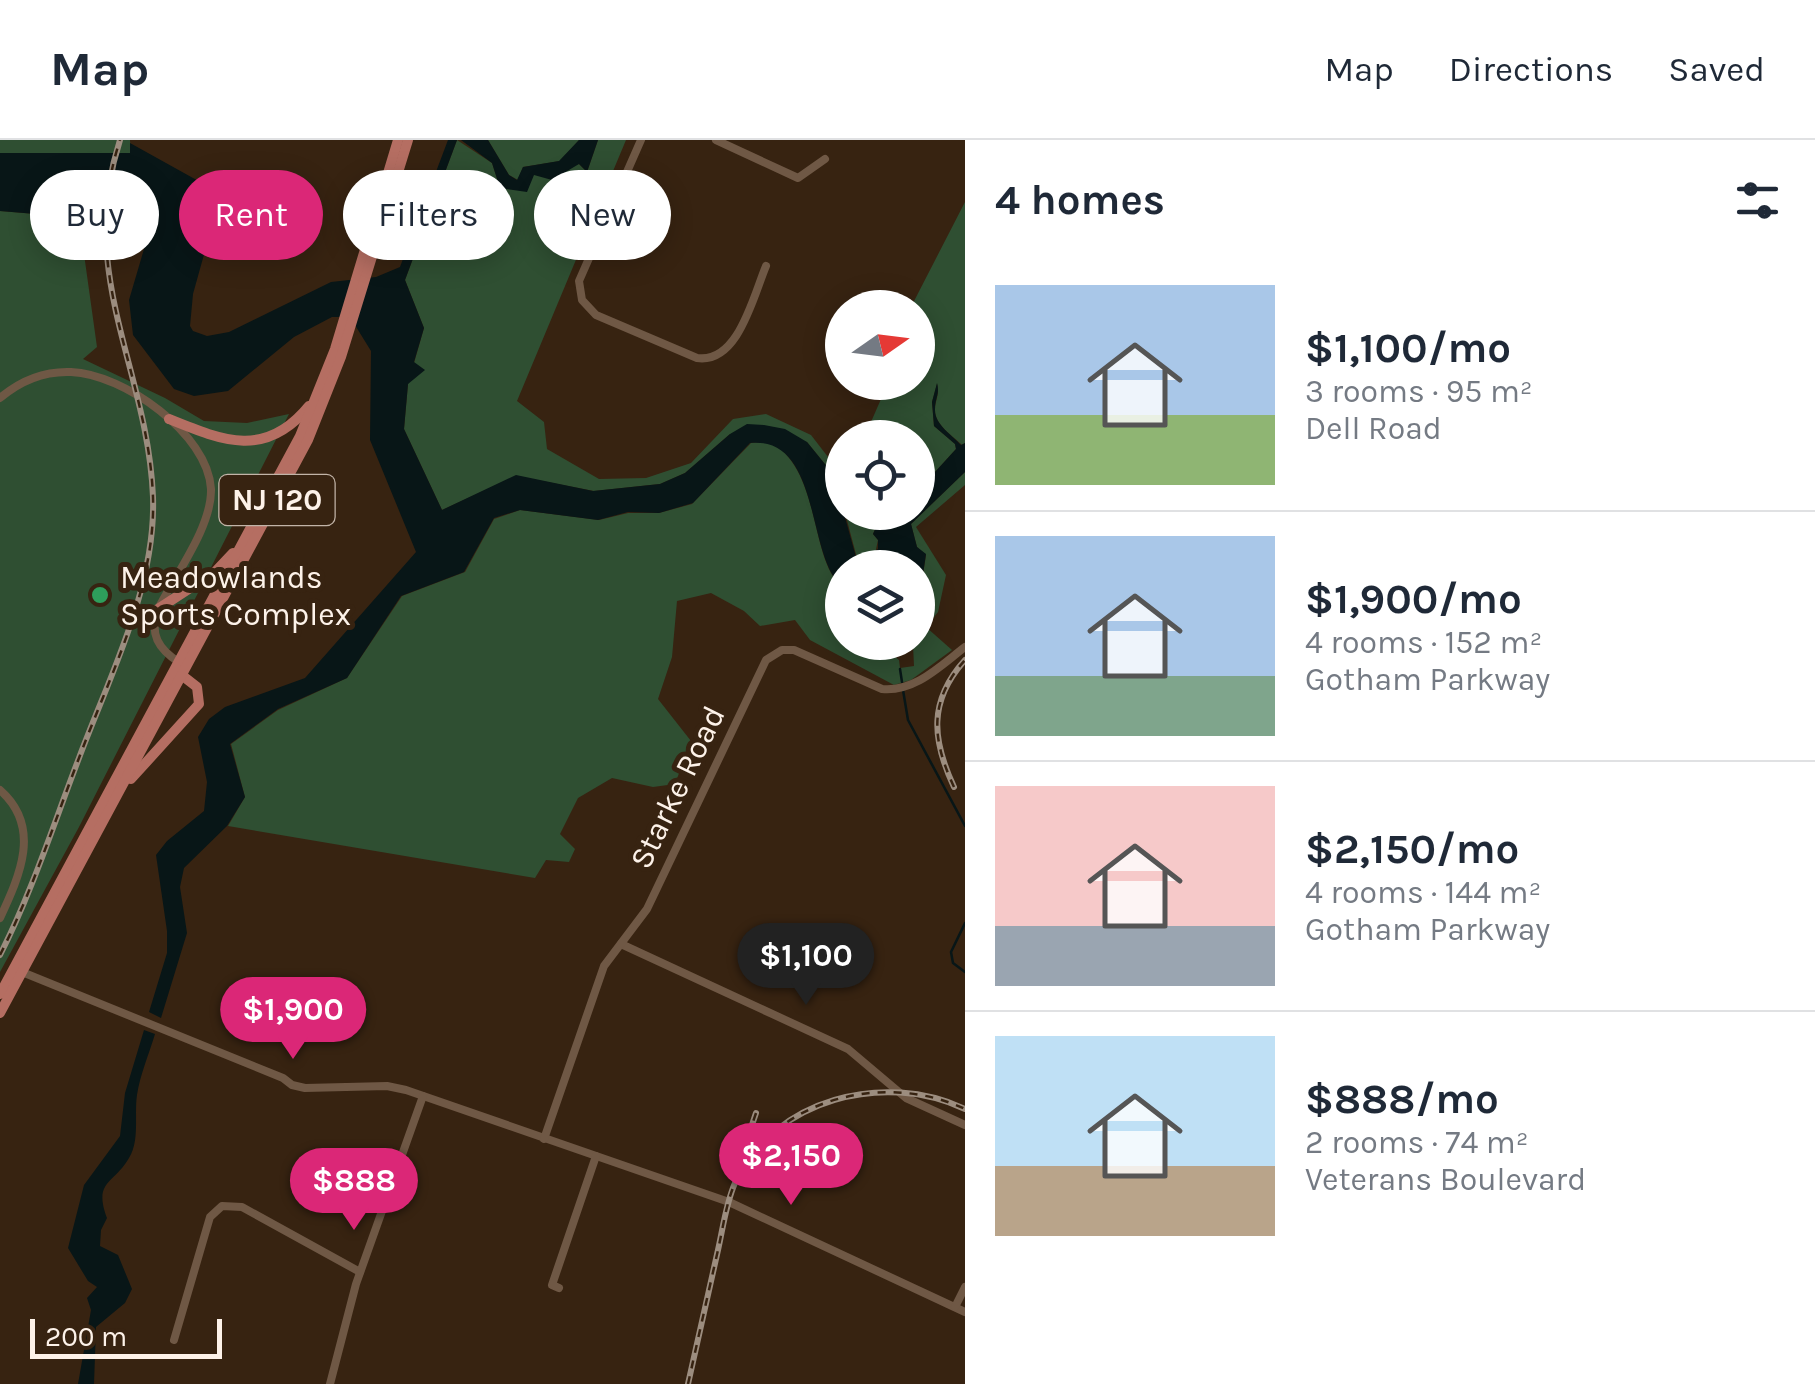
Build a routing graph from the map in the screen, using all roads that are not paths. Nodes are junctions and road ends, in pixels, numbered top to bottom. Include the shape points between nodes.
1 (398, 140) edge
2 (408, 140) edge
3 (640, 140) edge
4 (716, 140) edge
5 (825, 158) dead end
6 (766, 266) dead end
7 (362, 272) junction
8 (347, 325) junction
9 (318, 393) junction
10 (0, 398) edge
11 (169, 418) junction
12 (245, 541) junction
13 (158, 609) junction
14 (965, 647) edge
15 (181, 669) junction
16 (0, 790) edge
17 (120, 791) junction
18 (0, 918) edge
19 (621, 944) junction
20 (18, 970) junction
21 (0, 994) edge
22 (0, 1013) edge
23 (423, 1096) junction
24 (965, 1125) edge
25 (544, 1139) junction
26 (596, 1156) junction
27 (360, 1272) junction
28 (965, 1287) edge
29 (559, 1288) dead end
30 (955, 1307) junction
31 (965, 1312) edge
32 (174, 1340) dead end
33 (330, 1384) edge

1 - 7 main road, NJ 120
2 - 7 main road, NJ 120
3 - 6 street via 579,281 590,311 711,359 732,343
4 - 5 street via 798,178
7 - 8 main road, NJ 120
8 - 9 main road, NJ 120
8 - 15 main road, NJ 120 via 308,440
9 - 11 main road via 290,426 260,440 220,438
9 - 12 main road, NJ 120
10 - 11 street via 44,375 84,373 116,384
11 - 13 street via 202,455 210,498 202,528
12 - 13 main road via 216,571
12 - 15 main road, NJ 120
13 - 15 street via 156,639
14 - 19 street, Starke Road via 917,682 891,690 794,650 771,655 646,908
15 - 17 main road, NJ 120
15 - 17 main road via 199,690 198,708
15 - 20 main road, NJ 120
16 - 18 street via 16,808 26,840
17 - 20 main road, NJ 120
19 - 24 street via 848,1049 906,1098
19 - 25 street, Starke Road via 604,966
20 - 21 main road, NJ 120
20 - 22 main road, NJ 120
20 - 23 street via 292,1085 387,1086
23 - 25 street
23 - 27 street
25 - 26 street
26 - 29 street via 552,1286
26 - 30 street via 749,1210
27 - 32 street via 242,1206 222,1206 210,1217
27 - 33 street
28 - 30 street
30 - 31 street

